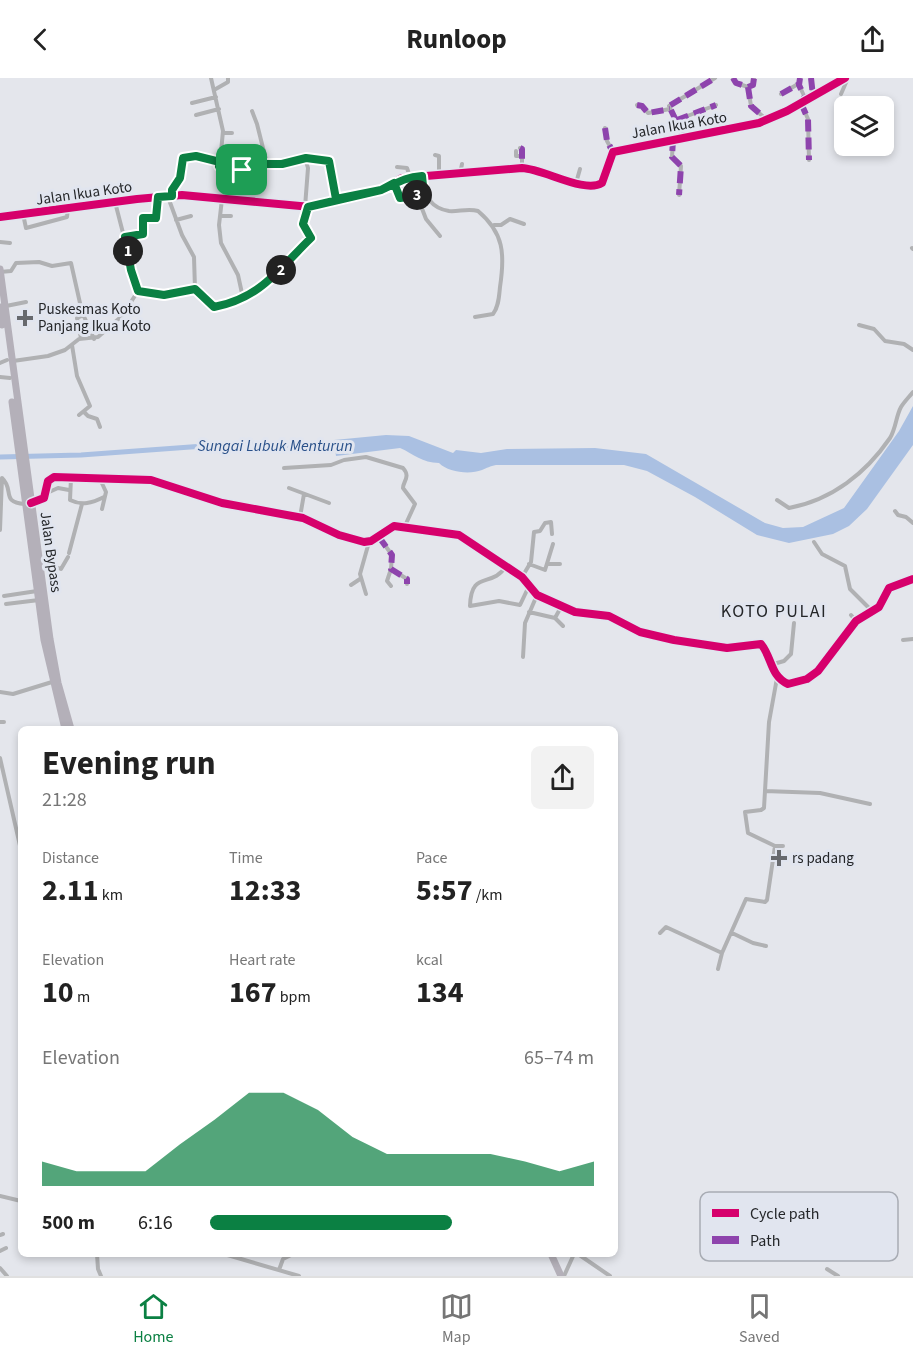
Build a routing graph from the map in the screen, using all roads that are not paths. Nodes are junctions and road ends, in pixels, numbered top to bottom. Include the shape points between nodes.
1 (211, 78) edge
2 (228, 78) edge
3 (715, 78) edge
4 (734, 78) edge
5 (754, 78) edge
6 (800, 78) edge
7 (811, 78) edge
8 (846, 78) edge
9 (799, 84) junction
10 (748, 87) junction
11 (214, 90) junction
12 (781, 94) dead end
13 (841, 94) dead end
14 (813, 96) junction
15 (216, 98) junction
16 (807, 100) junction
17 (801, 102) junction
18 (192, 103) dead end
19 (637, 105) dead end
20 (716, 105) dead end
21 (219, 109) junction
22 (670, 109) junction
23 (252, 111) dead end
24 (196, 115) dead end
25 (677, 120) junction
26 (767, 120) junction
27 (605, 128) dead end
28 (223, 133) junction
29 (232, 133) dead end
30 (684, 137) junction
31 (673, 139) junction
32 (518, 150) dead end
33 (614, 152) junction
34 (435, 156) dead end
35 (305, 158) junction
36 (808, 160) dead end
37 (219, 164) junction
38 (267, 164) junction
39 (462, 164) dead end
40 (397, 167) dead end
41 (522, 168) junction
42 (580, 169) dead end
43 (460, 174) junction
44 (439, 175) junction
45 (422, 176) junction
46 (410, 177) junction
47 (394, 183) junction
48 (576, 183) junction
49 (424, 195) junction
50 (679, 195) dead end
51 (170, 196) junction
52 (158, 197) junction
53 (336, 199) junction
54 (224, 200) junction
55 (428, 200) junction
56 (115, 202) junction
57 (307, 207) junction
58 (68, 208) junction
59 (22, 214) junction
60 (191, 216) dead end
61 (221, 216) junction
62 (231, 216) dead end
63 (0, 217) edge
64 (176, 220) junction
65 (524, 224) dead end
66 (494, 225) junction
67 (440, 236) dead end
68 (125, 237) junction
69 (0, 242) edge
70 (10, 243) dead end
71 (0, 271) edge
72 (195, 289) junction
73 (138, 291) junction
74 (243, 298) junction
75 (26, 302) dead end
76 (2, 307) edge
77 (84, 315) junction
78 (475, 317) dead end
79 (3, 323) edge
80 (859, 325) dead end
81 (81, 338) junction
82 (94, 339) junction
83 (72, 345) junction
84 (913, 350) edge
85 (6, 362) edge
86 (0, 377) edge
87 (10, 378) junction
88 (913, 392) edge
89 (100, 427) dead end
90 (18, 428) junction
91 (284, 468) dead end
92 (1, 478) edge
93 (71, 478) junction
94 (100, 479) junction
95 (289, 488) dead end
96 (69, 490) junction
97 (47, 493) junction
98 (304, 494) junction
99 (104, 497) junction
100 (777, 500) dead end
101 (28, 503) junction
102 (329, 503) dead end
103 (82, 504) junction
104 (102, 509) dead end
105 (895, 511) dead end
106 (300, 517) junction
107 (913, 523) edge
108 (404, 528) junction
109 (0, 530) edge
110 (552, 534) dead end
111 (379, 537) junction
112 (369, 542) junction
113 (814, 542) dead end
114 (553, 544) dead end
115 (40, 560) junction
116 (529, 564) junction
117 (548, 564) junction
118 (560, 564) dead end
119 (506, 566) junction
120 (391, 569) junction
121 (522, 577) junction
122 (360, 579) junction
123 (913, 579) edge
124 (407, 584) dead end
125 (351, 585) dead end
126 (391, 586) dead end
127 (529, 586) junction
128 (38, 591) junction
129 (366, 594) dead end
130 (537, 595) junction
131 (4, 596) dead end
132 (39, 600) junction
133 (6, 604) dead end
134 (561, 607) junction
135 (529, 612) junction
136 (873, 612) junction
137 (851, 615) dead end
138 (555, 618) junction
139 (856, 621) junction
140 (794, 623) dead end
141 (563, 626) dead end
142 (913, 639) edge
143 (47, 640) junction
144 (903, 640) dead end
145 (523, 657) dead end
146 (770, 666) junction
147 (778, 677) junction
148 (52, 682) junction
149 (0, 692) edge
150 (64, 726) edge
151 (70, 726) edge
152 (0, 759) edge
153 (2, 780) edge
154 (765, 791) junction
155 (870, 804) dead end
156 (18, 839) edge
157 (775, 846) junction
158 (783, 846) dead end
159 (660, 933) dead end
160 (732, 933) junction
161 (766, 946) dead end
162 (722, 952) junction
163 (718, 969) dead end
164 (0, 1196) edge
165 (18, 1200) edge
166 (6, 1248) dead end
167 (0, 1251) edge
168 (97, 1257) edge
169 (235, 1257) edge
170 (287, 1257) edge
171 (550, 1257) edge
172 (573, 1257) edge
173 (581, 1257) edge
174 (0, 1268) edge
175 (279, 1269) junction
176 (827, 1269) dead end
177 (559, 1274) edge
178 (7, 1276) edge
179 (101, 1276) edge
180 (298, 1276) edge
181 (610, 1276) edge
182 (838, 1276) edge

1 - 11 street
2 - 11 street via 228,82
3 - 22 street via 680,98
4 - 10 street via 736,83
5 - 10 street via 753,85
6 - 9 street
7 - 14 street
8 - 13 street
8 - 14 street, Jalan Ikua Koto
9 - 12 street
9 - 16 street
10 - 26 street via 751,106
11 - 15 street
14 - 16 street, Jalan Ikua Koto
15 - 18 street
15 - 21 street
16 - 17 street, Jalan Ikua Koto
17 - 26 street, Jalan Ikua Koto
17 - 36 street via 808,119
19 - 22 street via 648,113
20 - 25 street
21 - 24 street
21 - 28 street
22 - 25 street
23 - 38 street
25 - 30 street
26 - 30 street, Jalan Ikua Koto
27 - 33 street
28 - 29 street
28 - 37 street
30 - 31 street, Jalan Ikua Koto
31 - 33 street, Jalan Ikua Koto
31 - 50 street via 672,157 681,166
32 - 41 street via 516,156 522,156
33 - 48 street, Jalan Ikua Koto via 602,183
34 - 44 street via 439,156
35 - 38 street
35 - 53 street via 330,161
35 - 57 street
37 - 38 street via 241,170 246,164
37 - 51 street via 196,156 185,157
37 - 54 street
39 - 43 street
40 - 46 street via 407,168
41 - 43 street, Jalan Ikua Koto
41 - 48 street, Jalan Ikua Koto
42 - 48 street
43 - 44 street, Jalan Ikua Koto
44 - 45 street, Jalan Ikua Koto
45 - 46 street, Jalan Ikua Koto
45 - 49 street
46 - 47 street, Jalan Ikua Koto
47 - 49 street via 400,198
47 - 53 street, Jalan Ikua Koto via 381,190
49 - 55 street
51 - 52 street, Jalan Ikua Koto
51 - 54 street, Jalan Ikua Koto
51 - 64 street
52 - 56 street, Jalan Ikua Koto
52 - 68 street via 156,218 143,218 143,234
53 - 57 street, Jalan Ikua Koto
54 - 57 street, Jalan Ikua Koto
54 - 61 street
55 - 66 street via 449,211 476,210
55 - 67 street via 421,206
56 - 58 street, Jalan Ikua Koto
56 - 68 street
57 - 74 street via 303,224 311,238 269,282
58 - 59 street, Jalan Ikua Koto
58 - 59 street via 67,217 26,228
59 - 63 street, Jalan Ikua Koto
60 - 64 street
61 - 62 street
61 - 74 street via 222,246 237,275
64 - 72 street via 194,256
65 - 66 street via 510,219
66 - 78 street via 504,254 499,301 493,314
68 - 73 street
69 - 70 street
71 - 76 highway, Jalan Bypass
71 - 77 street via 11,271 16,263 71,263
72 - 73 street via 164,295
72 - 74 street via 214,307
73 - 82 street via 122,316
75 - 76 street
76 - 79 highway, Jalan Bypass
77 - 81 street via 77,318
77 - 82 street
79 - 85 highway, Jalan Bypass
80 - 84 street via 874,329 885,341
81 - 82 street
81 - 83 street
83 - 85 street via 48,356
83 - 89 street via 77,376 90,405 82,413 97,419
85 - 87 highway, Jalan Bypass
85 - 90 highway, Jalan Bypass
86 - 87 street
87 - 90 highway, Jalan Bypass
88 - 100 street via 901,407 891,437 865,469 813,502 789,508
90 - 101 highway, Jalan Bypass
91 - 108 street via 331,465 366,457 403,468 407,480 403,489 415,504
92 - 101 street via 13,503
92 - 109 street
93 - 94 street
93 - 96 street
93 - 97 street via 51,478
94 - 99 street
94 - 106 street via 151,480 222,503
95 - 98 street
96 - 97 street via 56,488
96 - 103 street via 70,500
97 - 101 street via 41,500
98 - 102 street
98 - 106 street
99 - 103 street
99 - 104 street
101 - 115 highway, Jalan Bypass
101 - 128 highway, Jalan Bypass
103 - 115 street via 64,568
105 - 107 street
106 - 112 street via 346,538
108 - 111 street via 393,526
108 - 119 street via 459,535
110 - 116 street via 551,522 534,532
111 - 112 street
111 - 120 street via 392,555
112 - 122 street
113 - 136 street via 822,554 845,566 850,589
114 - 117 street
115 - 143 highway, Jalan Bypass
116 - 117 street via 544,570
116 - 121 street
117 - 118 street
119 - 121 street
119 - 127 street via 499,575 473,586 470,606 499,601 520,604
120 - 124 street via 407,579
120 - 126 street via 387,581
121 - 127 street
122 - 125 street
122 - 129 street
123 - 136 street via 889,588
127 - 130 street
128 - 131 street
128 - 132 highway, Jalan Bypass
130 - 134 street
130 - 135 street
132 - 133 street
132 - 143 highway, Jalan Bypass
134 - 138 street
134 - 146 street via 582,614 609,616 640,632 674,640 728,648 760,643
135 - 138 street
135 - 145 street
136 - 139 street
137 - 139 street
138 - 141 street
139 - 147 street via 818,672 789,684
140 - 146 street via 791,654
142 - 144 street
143 - 148 highway, Jalan Bypass
143 - 151 highway, Jalan Bypass
146 - 147 street
147 - 154 street via 769,722
148 - 149 street via 13,694
148 - 150 highway, Jalan Bypass
152 - 153 street
153 - 156 street
154 - 155 street via 820,793
154 - 157 street via 763,809 745,812 747,830
157 - 158 street
157 - 160 street via 767,901 746,899
159 - 162 street via 665,927
160 - 161 street
160 - 162 street
162 - 163 street
164 - 165 street
166 - 167 street
168 - 179 street
169 - 175 street
170 - 175 street
171 - 177 highway
172 - 177 street
173 - 181 street
174 - 178 street
175 - 180 street
176 - 182 street

